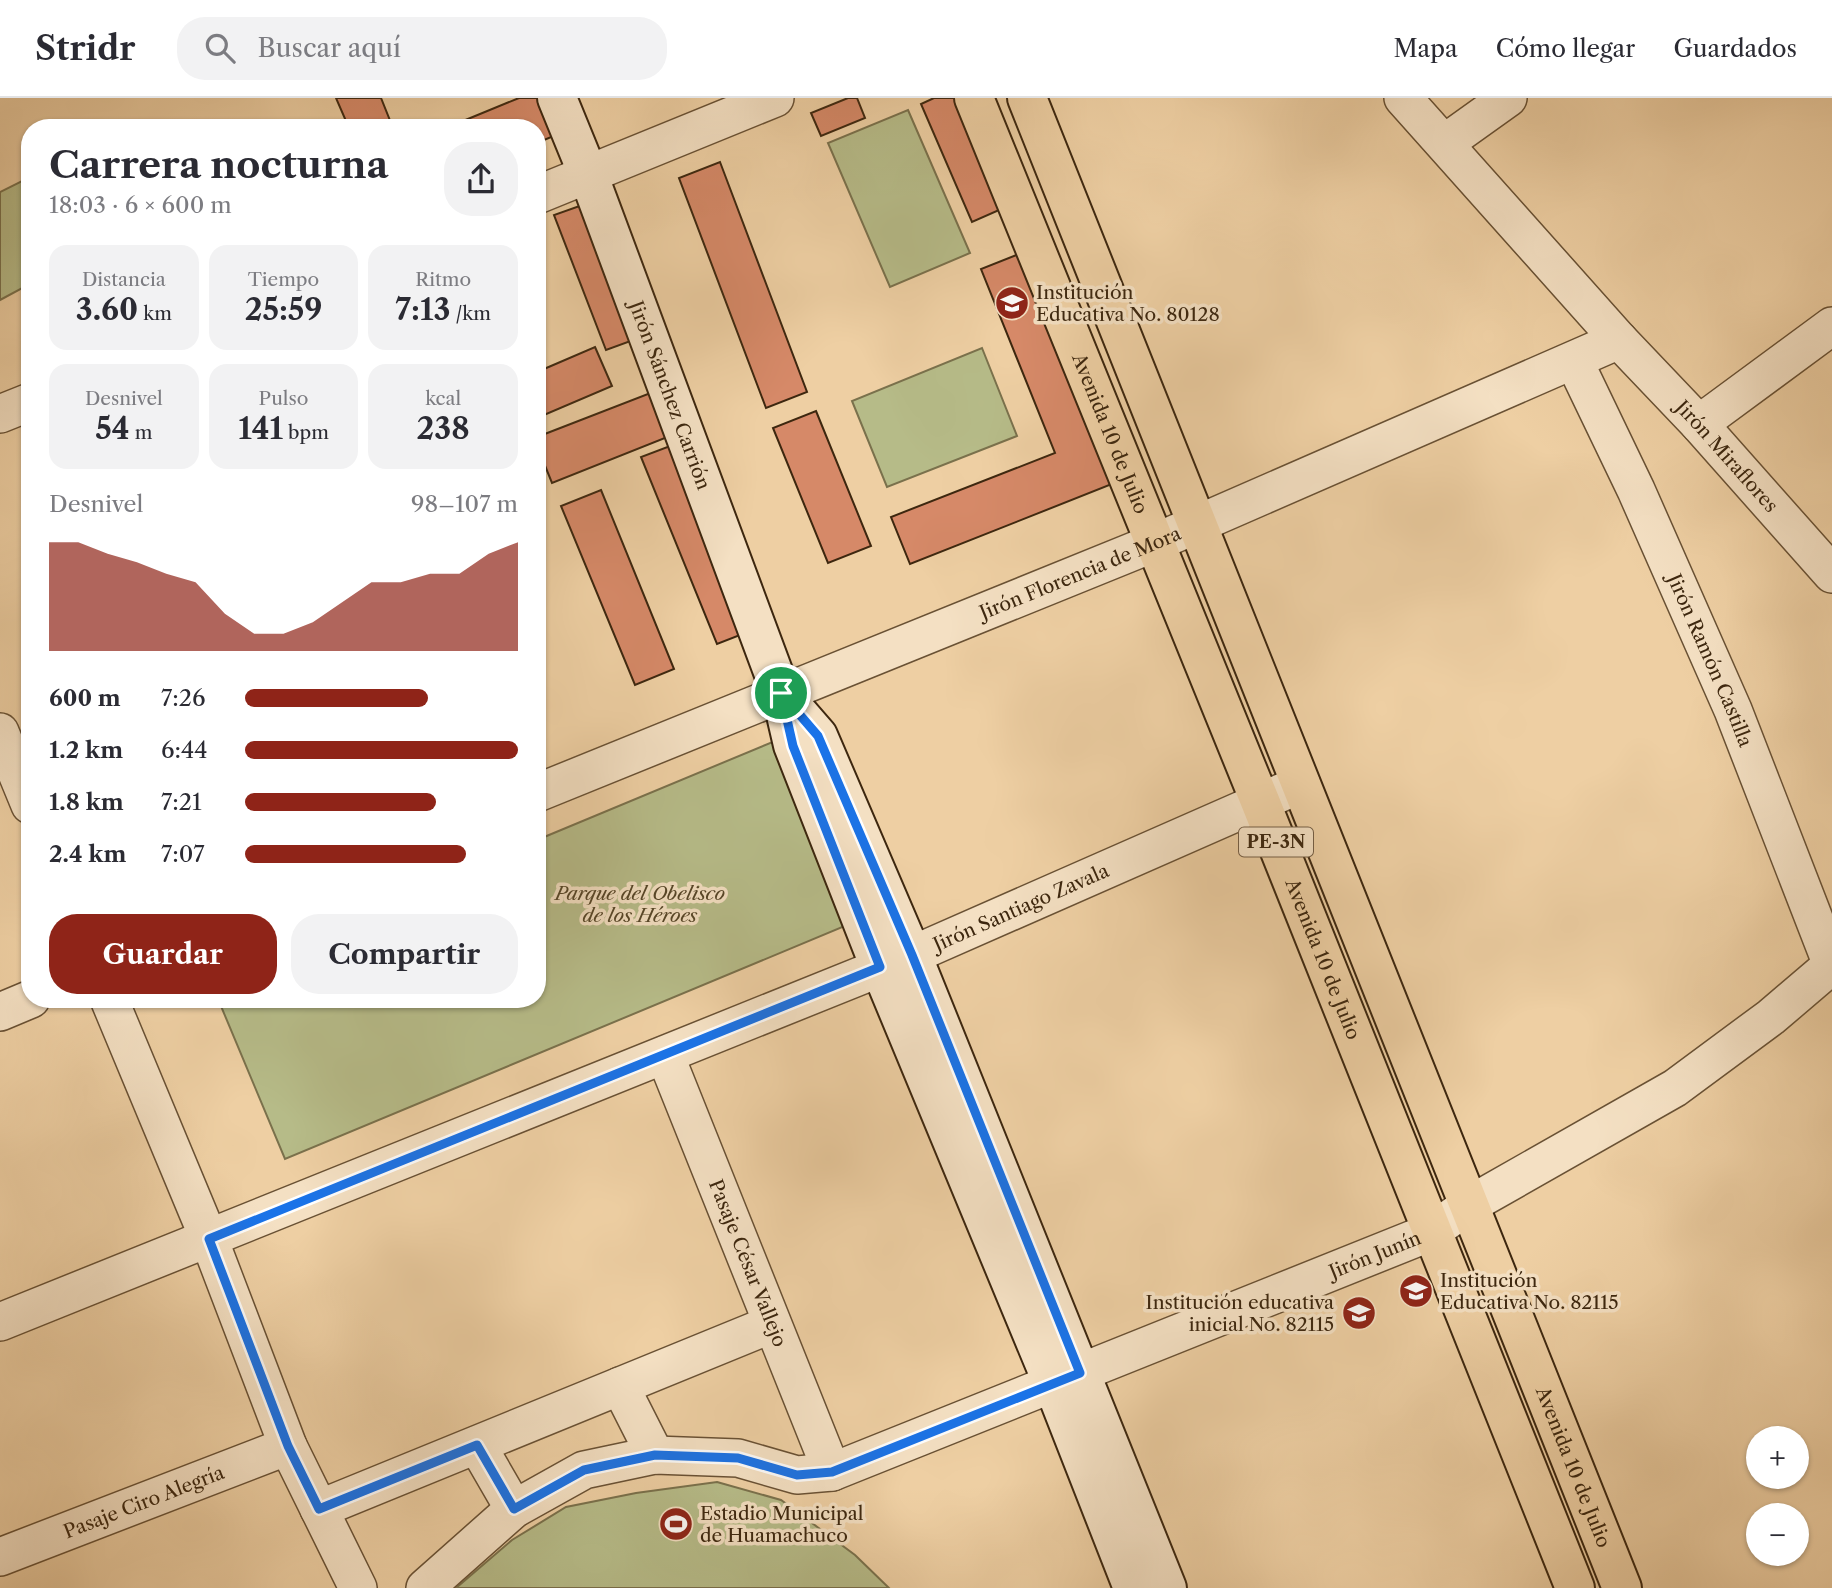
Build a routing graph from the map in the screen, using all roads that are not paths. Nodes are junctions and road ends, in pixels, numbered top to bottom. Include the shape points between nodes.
1 (557, 98) edge
2 (775, 98) edge
3 (974, 98) edge
4 (1027, 98) edge
5 (1403, 98) edge
6 (1508, 98) edge
7 (1444, 143) junction
8 (588, 174) junction
9 (546, 191) edge
10 (1832, 326) edge
11 (1619, 340) junction
12 (1574, 361) junction
13 (21, 405) edge
14 (0, 414) edge
15 (1699, 424) junction
16 (1196, 523) junction
17 (1154, 543) junction
18 (1832, 574) edge
19 (781, 693) junction
20 (0, 732) edge
21 (21, 783) edge
22 (1301, 784) junction
23 (546, 789) edge
24 (1260, 801) junction
25 (896, 961) junction
26 (1832, 965) edge
27 (21, 1003) edge
28 (113, 1008) edge
29 (0, 1012) edge
30 (665, 1055) junction
31 (1469, 1205) junction
32 (1431, 1232) junction
33 (209, 1239) junction
34 (0, 1322) edge
35 (772, 1324) junction
36 (1067, 1378) junction
37 (620, 1386) junction
38 (477, 1445) junction
39 (288, 1446) junction
40 (655, 1455) junction
41 (832, 1472) junction
42 (319, 1509) junction
43 (514, 1509) junction
44 (0, 1557) edge
45 (358, 1588) edge
46 (425, 1588) edge
47 (1133, 1588) edge
48 (1167, 1588) edge
49 (1574, 1588) edge
50 (1622, 1588) edge

1 - 8 main road, Jirón Sánchez Carrión
2 - 8 street
3 - 17 highway, Avenida 10 de Julio / PE-3N
4 - 16 highway, Avenida 10 de Julio / PE-3N
5 - 7 street
6 - 7 street
7 - 11 street
8 - 9 street
8 - 19 main road, Jirón Sánchez Carrión
10 - 15 street
11 - 12 street, Jirón Florencia de Mora
11 - 15 street, Jirón Miraflores
12 - 16 street, Jirón Florencia de Mora
12 - 26 street, Jirón Ramón Castilla via 1733,710
13 - 14 street
15 - 18 street, Jirón Miraflores
16 - 17 street, Jirón Florencia de Mora
16 - 22 highway, Avenida 10 de Julio / PE-3N
17 - 19 street, Jirón Florencia de Mora
17 - 24 highway, Avenida 10 de Julio / PE-3N
19 - 23 street, Jirón Florencia de Mora
19 - 25 main road via 818,736
20 - 21 street
22 - 24 street, Jirón Santiago Zavala
22 - 31 highway, Avenida 10 de Julio / PE-3N
24 - 25 street, Jirón Santiago Zavala
24 - 32 highway, Avenida 10 de Julio / PE-3N
25 - 30 street, Jirón Santiago Zavala
25 - 36 main road
26 - 31 street, Jirón Junín via 1675,1088
27 - 29 street
28 - 33 street
30 - 33 street, Jirón Santiago Zavala
30 - 35 street, Pasaje César Vallejo
31 - 32 street, Jirón Junín
31 - 50 highway, Avenida 10 de Julio / PE-3N
32 - 36 street, Jirón Junín
32 - 49 highway, Avenida 10 de Julio / PE-3N
33 - 34 street, Jirón Santiago Zavala
33 - 39 street
35 - 37 street
35 - 41 street, Pasaje César Vallejo
36 - 41 street, Jirón Junín
36 - 47 main road
36 - 48 main road
37 - 38 street
37 - 40 street
38 - 42 street
38 - 43 street
39 - 42 street
39 - 44 street, Pasaje Ciro Alegría
40 - 41 street, Jirón Junín via 738,1458 797,1475
40 - 43 street, Jirón Junín via 584,1470
42 - 45 street
43 - 46 street, Jirón Junín

